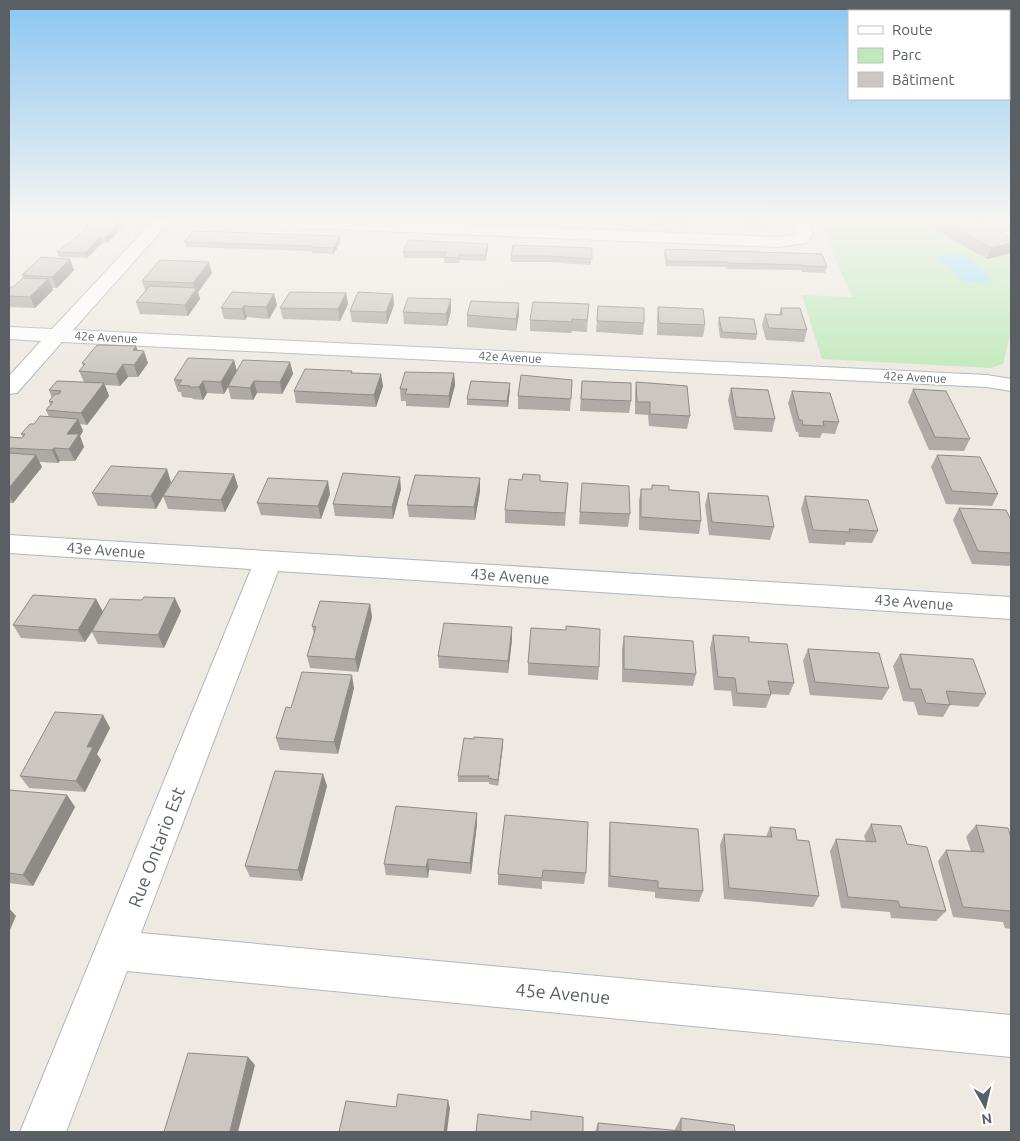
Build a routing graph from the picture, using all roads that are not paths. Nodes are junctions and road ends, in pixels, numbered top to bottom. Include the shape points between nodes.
1 (113, 274) edge
2 (9, 333) edge
3 (58, 334) junction
4 (1011, 385) edge
5 (9, 388) edge
6 (9, 544) edge
7 (268, 561) junction
8 (1011, 608) edge
9 (115, 950) junction
10 (1011, 1036) edge
11 (43, 1132) edge

1 - 3 street
2 - 3 street, 42e Avenue
3 - 4 street, 42e Avenue via 969,380
3 - 5 street
6 - 7 street, 43e Avenue
7 - 8 street, 43e Avenue
7 - 9 street, Rue Ontario Est
9 - 10 street, 45e Avenue
9 - 11 street, Rue Ontario Est

